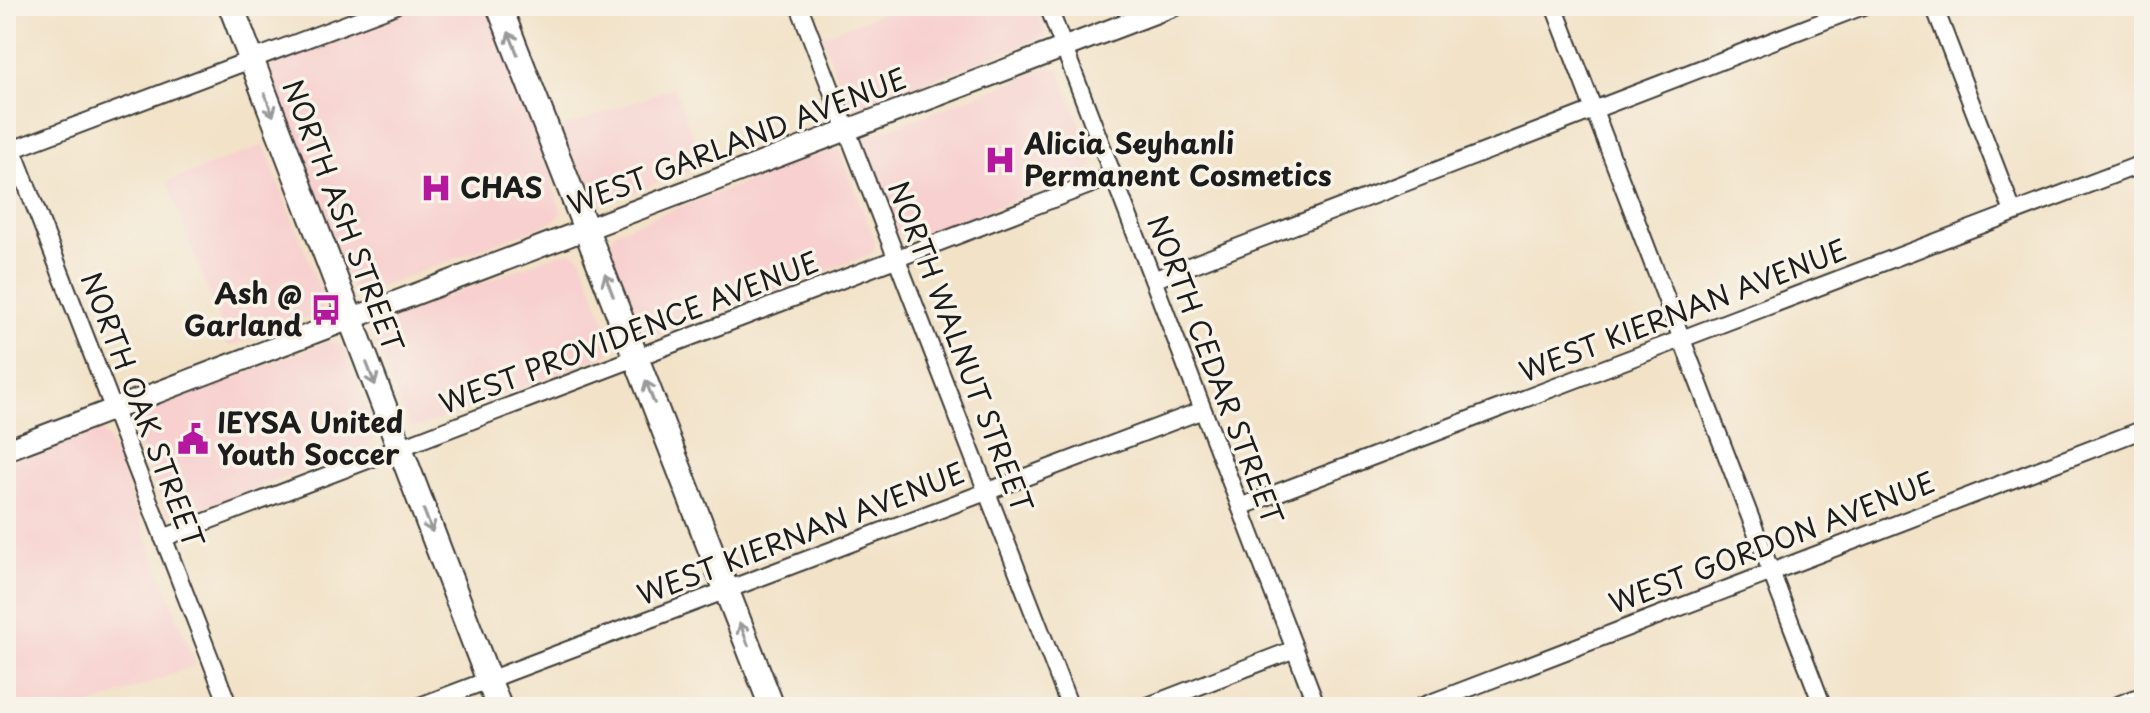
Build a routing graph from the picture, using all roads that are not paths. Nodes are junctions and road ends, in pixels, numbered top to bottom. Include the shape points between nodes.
1 (231, 6) edge
2 (394, 6) edge
3 (499, 6) edge
4 (799, 6) edge
5 (1048, 6) edge
6 (1173, 6) edge
7 (1554, 6) edge
8 (1863, 6) edge
9 (1934, 6) edge
10 (1063, 48) junction
11 (252, 60) junction
12 (1594, 110) junction
13 (848, 130) junction
14 (6, 132) edge
15 (9, 150) edge
16 (2144, 163) edge
17 (1113, 176) junction
18 (2013, 212) junction
19 (587, 229) junction
20 (897, 258) junction
21 (1153, 280) junction
22 (350, 319) junction
23 (1681, 340) junction
24 (637, 358) junction
25 (113, 410) junction
26 (1203, 410) junction
27 (2144, 429) edge
28 (400, 448) junction
29 (6, 450) edge
30 (988, 491) junction
31 (1240, 507) junction
32 (163, 538) junction
33 (1771, 572) junction
34 (728, 590) junction
35 (1295, 649) junction
36 (489, 680) junction
37 (2144, 695) edge
38 (229, 707) edge
39 (417, 707) edge
40 (499, 707) edge
41 (772, 707) edge
42 (1070, 707) edge
43 (1145, 707) edge
44 (1317, 707) edge
45 (1420, 707) edge
46 (1823, 707) edge
47 (2112, 707) edge

1 - 11 main road, NORTH ASH STREET
2 - 11 street
19 -> 3 main road
4 - 13 street, NORTH WALNUT STREET
5 - 10 street, NORTH CEDAR STREET
6 - 10 street, WEST GARLAND AVENUE
7 - 12 street
8 - 12 street
9 - 18 street
10 - 13 street, WEST GARLAND AVENUE
10 - 17 street, NORTH CEDAR STREET
11 - 15 street
11 -> 22 main road, NORTH ASH STREET
12 - 21 street
12 - 23 street
13 - 19 street, WEST GARLAND AVENUE
13 - 20 street, NORTH WALNUT STREET
14 - 15 street, NORTH OAK STREET
15 - 25 street, NORTH OAK STREET
16 - 18 street, WEST KIERNAN AVENUE
17 - 20 street, WEST PROVIDENCE AVENUE
17 - 21 street, NORTH CEDAR STREET
18 - 23 street, WEST KIERNAN AVENUE
19 - 22 street, WEST GARLAND AVENUE
24 -> 19 main road
20 - 24 street, WEST PROVIDENCE AVENUE
20 - 30 street, NORTH WALNUT STREET
21 - 26 street, NORTH CEDAR STREET
22 - 25 street, WEST GARLAND AVENUE
22 -> 28 main road, NORTH ASH STREET
23 - 31 street, WEST KIERNAN AVENUE
23 - 33 street
24 - 28 street, WEST PROVIDENCE AVENUE
34 -> 24 main road
25 - 29 street, WEST GARLAND AVENUE
25 - 32 street, NORTH OAK STREET
26 - 30 street, WEST KIERNAN AVENUE
26 - 31 street, NORTH CEDAR STREET
27 - 33 street, WEST GORDON AVENUE
28 - 32 street, WEST PROVIDENCE AVENUE
28 -> 36 main road, NORTH ASH STREET
30 - 34 street, WEST KIERNAN AVENUE
30 - 42 street, NORTH WALNUT STREET
31 - 35 street, NORTH CEDAR STREET
32 - 38 street, NORTH OAK STREET
33 - 45 street, WEST GORDON AVENUE
33 - 46 street
34 - 36 street, WEST KIERNAN AVENUE
41 -> 34 main road
35 - 43 street
35 - 44 street, NORTH CEDAR STREET
36 - 39 street, WEST KIERNAN AVENUE
36 - 40 main road, NORTH ASH STREET
37 - 47 street

